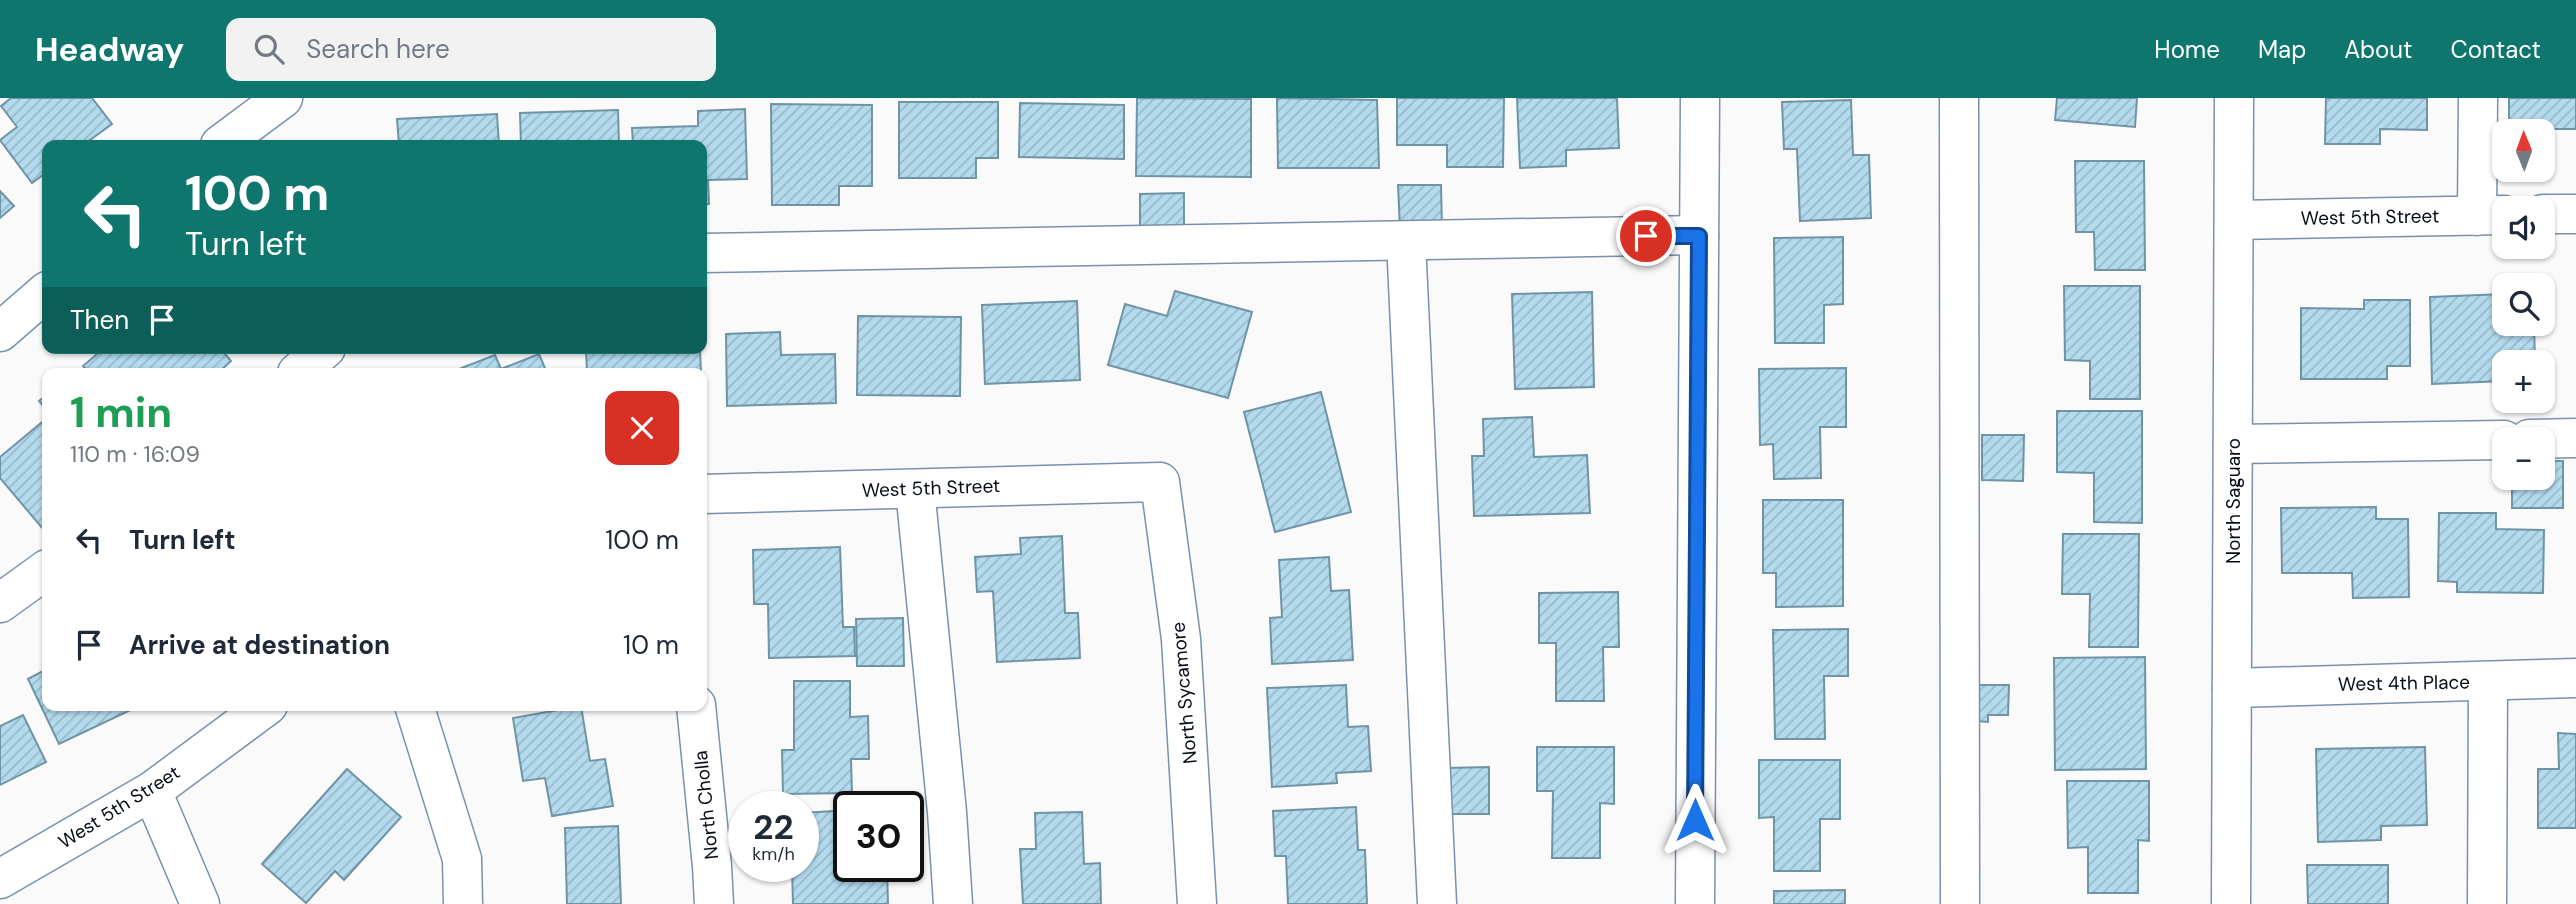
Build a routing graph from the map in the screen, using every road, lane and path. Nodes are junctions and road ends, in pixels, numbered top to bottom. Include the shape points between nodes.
1 (283, 98) edge
2 (1700, 98) edge
3 (1959, 98) edge
4 (2234, 98) edge
5 (2478, 98) edge
6 (227, 140) edge
7 (2555, 214) edge
8 (2576, 214) edge
9 (2491, 215) edge
10 (2235, 220) junction
11 (1699, 236) junction
12 (1406, 241) junction
13 (707, 253) edge
14 (42, 295) edge
15 (0, 332) edge
16 (319, 354) edge
17 (303, 368) edge
18 (2555, 439) edge
19 (2576, 439) edge
20 (2492, 440) edge
21 (2233, 444) junction
22 (1160, 482) joint
23 (915, 489) junction
24 (707, 494) edge
25 (42, 573) edge
26 (0, 603) edge
27 (2576, 678) edge
28 (2488, 681) junction
29 (2232, 688) junction
30 (260, 711) edge
31 (416, 711) edge
32 (697, 711) edge
33 (152, 791) junction
34 (0, 879) edge
35 (200, 904) edge
36 (463, 904) edge
37 (714, 904) edge
38 (953, 904) edge
39 (1197, 904) edge
40 (1437, 904) edge
41 (1695, 904) edge
42 (1959, 904) edge
43 (2231, 904) edge
44 (2487, 904) edge

1 - 6 street
2 - 11 street
3 - 42 street
4 - 10 street, North Saguaro
5 - 9 street
7 - 8 street
9 - 10 street, West 5th Street
10 - 21 street, North Saguaro
11 - 12 street
11 - 41 street
12 - 13 street
12 - 40 street
14 - 15 street
16 - 17 street
18 - 19 street
20 - 21 street
21 - 29 street, North Saguaro
22 - 23 street, West 5th Street
22 - 39 street, North Sycamore via 1181,639
23 - 24 street, West 5th Street
23 - 38 street
25 - 26 street
27 - 28 street, West 4th Place
28 - 29 street, West 4th Place
28 - 44 street
29 - 43 street, North Saguaro
30 - 33 street, West 5th Street
31 - 36 street via 462,859
32 - 37 street, North Cholla
33 - 34 street, West 5th Street
33 - 35 street

